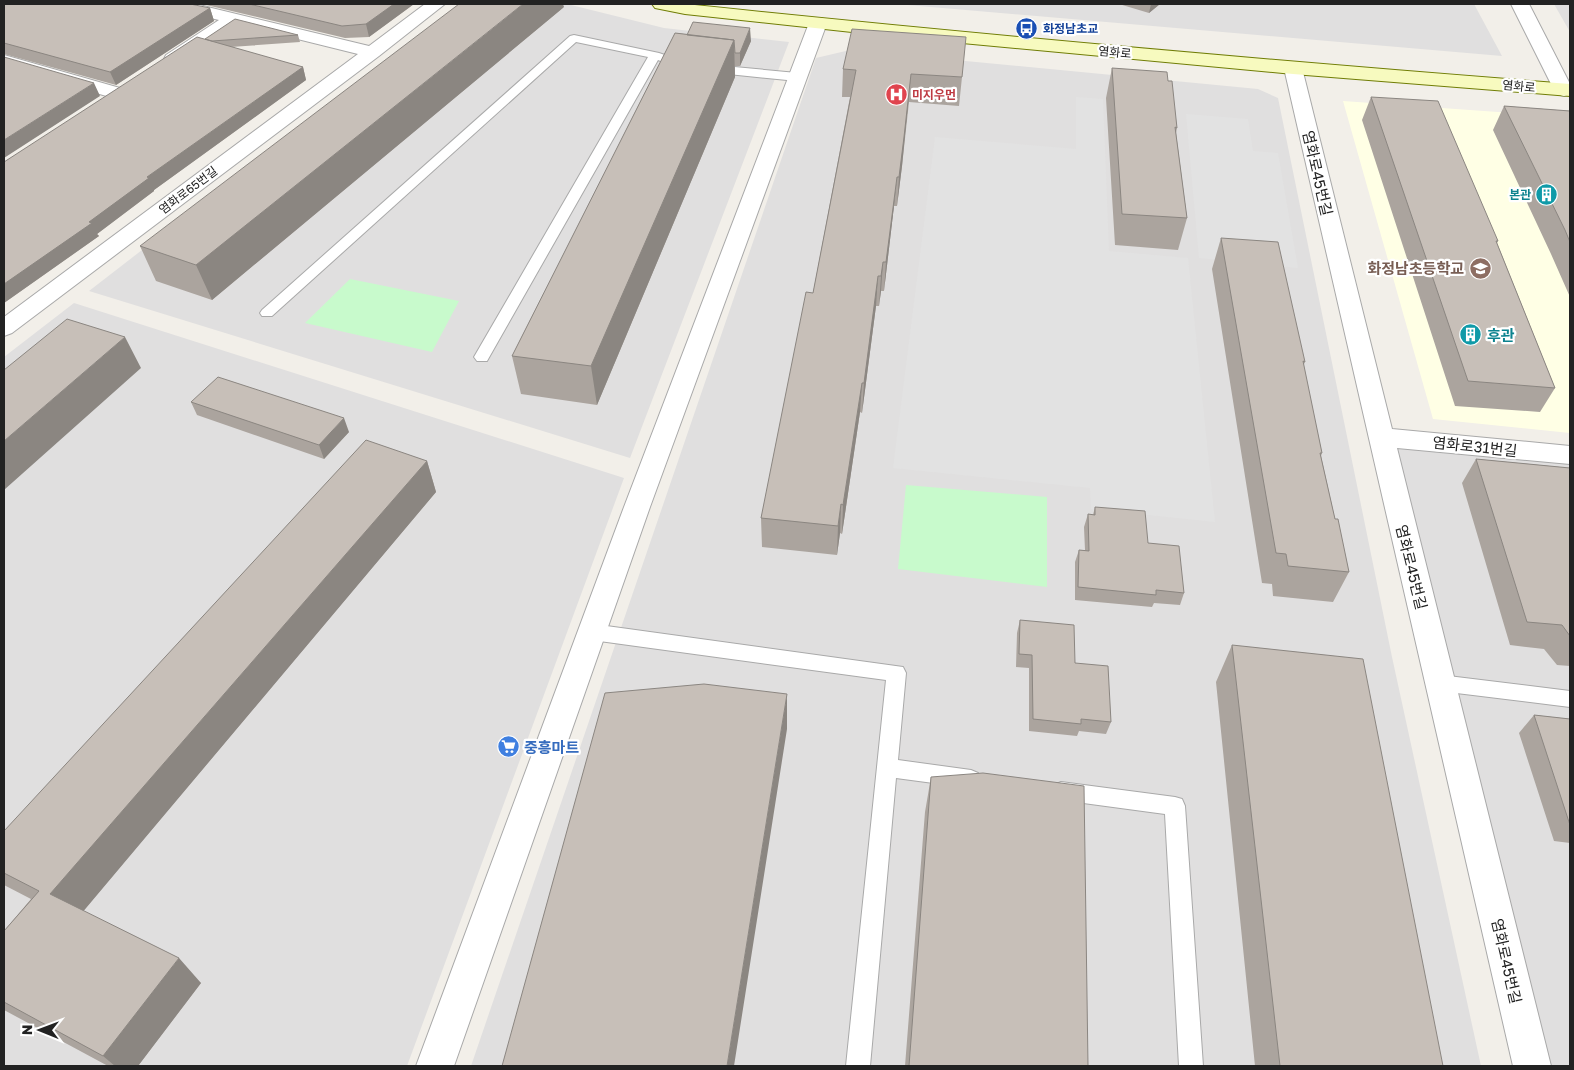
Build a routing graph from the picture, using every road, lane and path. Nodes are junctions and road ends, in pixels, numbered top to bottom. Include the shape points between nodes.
1 (174, 4) edge
2 (436, 4) edge
3 (662, 4) edge
4 (1520, 4) edge
5 (233, 19) junction
6 (818, 23) junction
7 (373, 52) junction
8 (655, 55) junction
9 (4, 60) edge
10 (160, 67) edge
11 (1293, 68) junction
12 (797, 78) junction
13 (136, 83) edge
14 (1567, 90) edge
15 (120, 94) junction
16 (104, 105) edge
17 (267, 313) dead end
18 (4, 328) edge
19 (482, 357) dead end
20 (1381, 437) junction
21 (1570, 455) edge
22 (592, 632) junction
23 (1440, 682) junction
24 (1570, 699) edge
25 (887, 768) junction
26 (993, 782) edge
27 (1041, 788) edge
28 (435, 1066) edge
29 (858, 1066) edge
30 (1191, 1066) edge
31 (1532, 1066) edge

1 - 5 street
2 - 7 street, 염화로65번길
3 - 6 street, 염화로
4 - 14 street
5 - 7 street
5 - 10 street
6 - 11 street, 염화로
6 - 12 street
7 - 18 street, 염화로65번길
8 - 12 lane via 683,66
8 - 17 lane via 574,38
8 - 19 lane
9 - 15 street
11 - 14 street, 염화로
11 - 20 street, 염화로45번길
12 - 22 street
13 - 15 street
15 - 16 street
20 - 21 street, 염화로31번길
20 - 23 street, 염화로45번길
22 - 25 lane via 896,673
22 - 28 street
23 - 24 lane
23 - 31 street, 염화로45번길
25 - 26 lane
25 - 29 lane
27 - 30 lane via 1175,806

